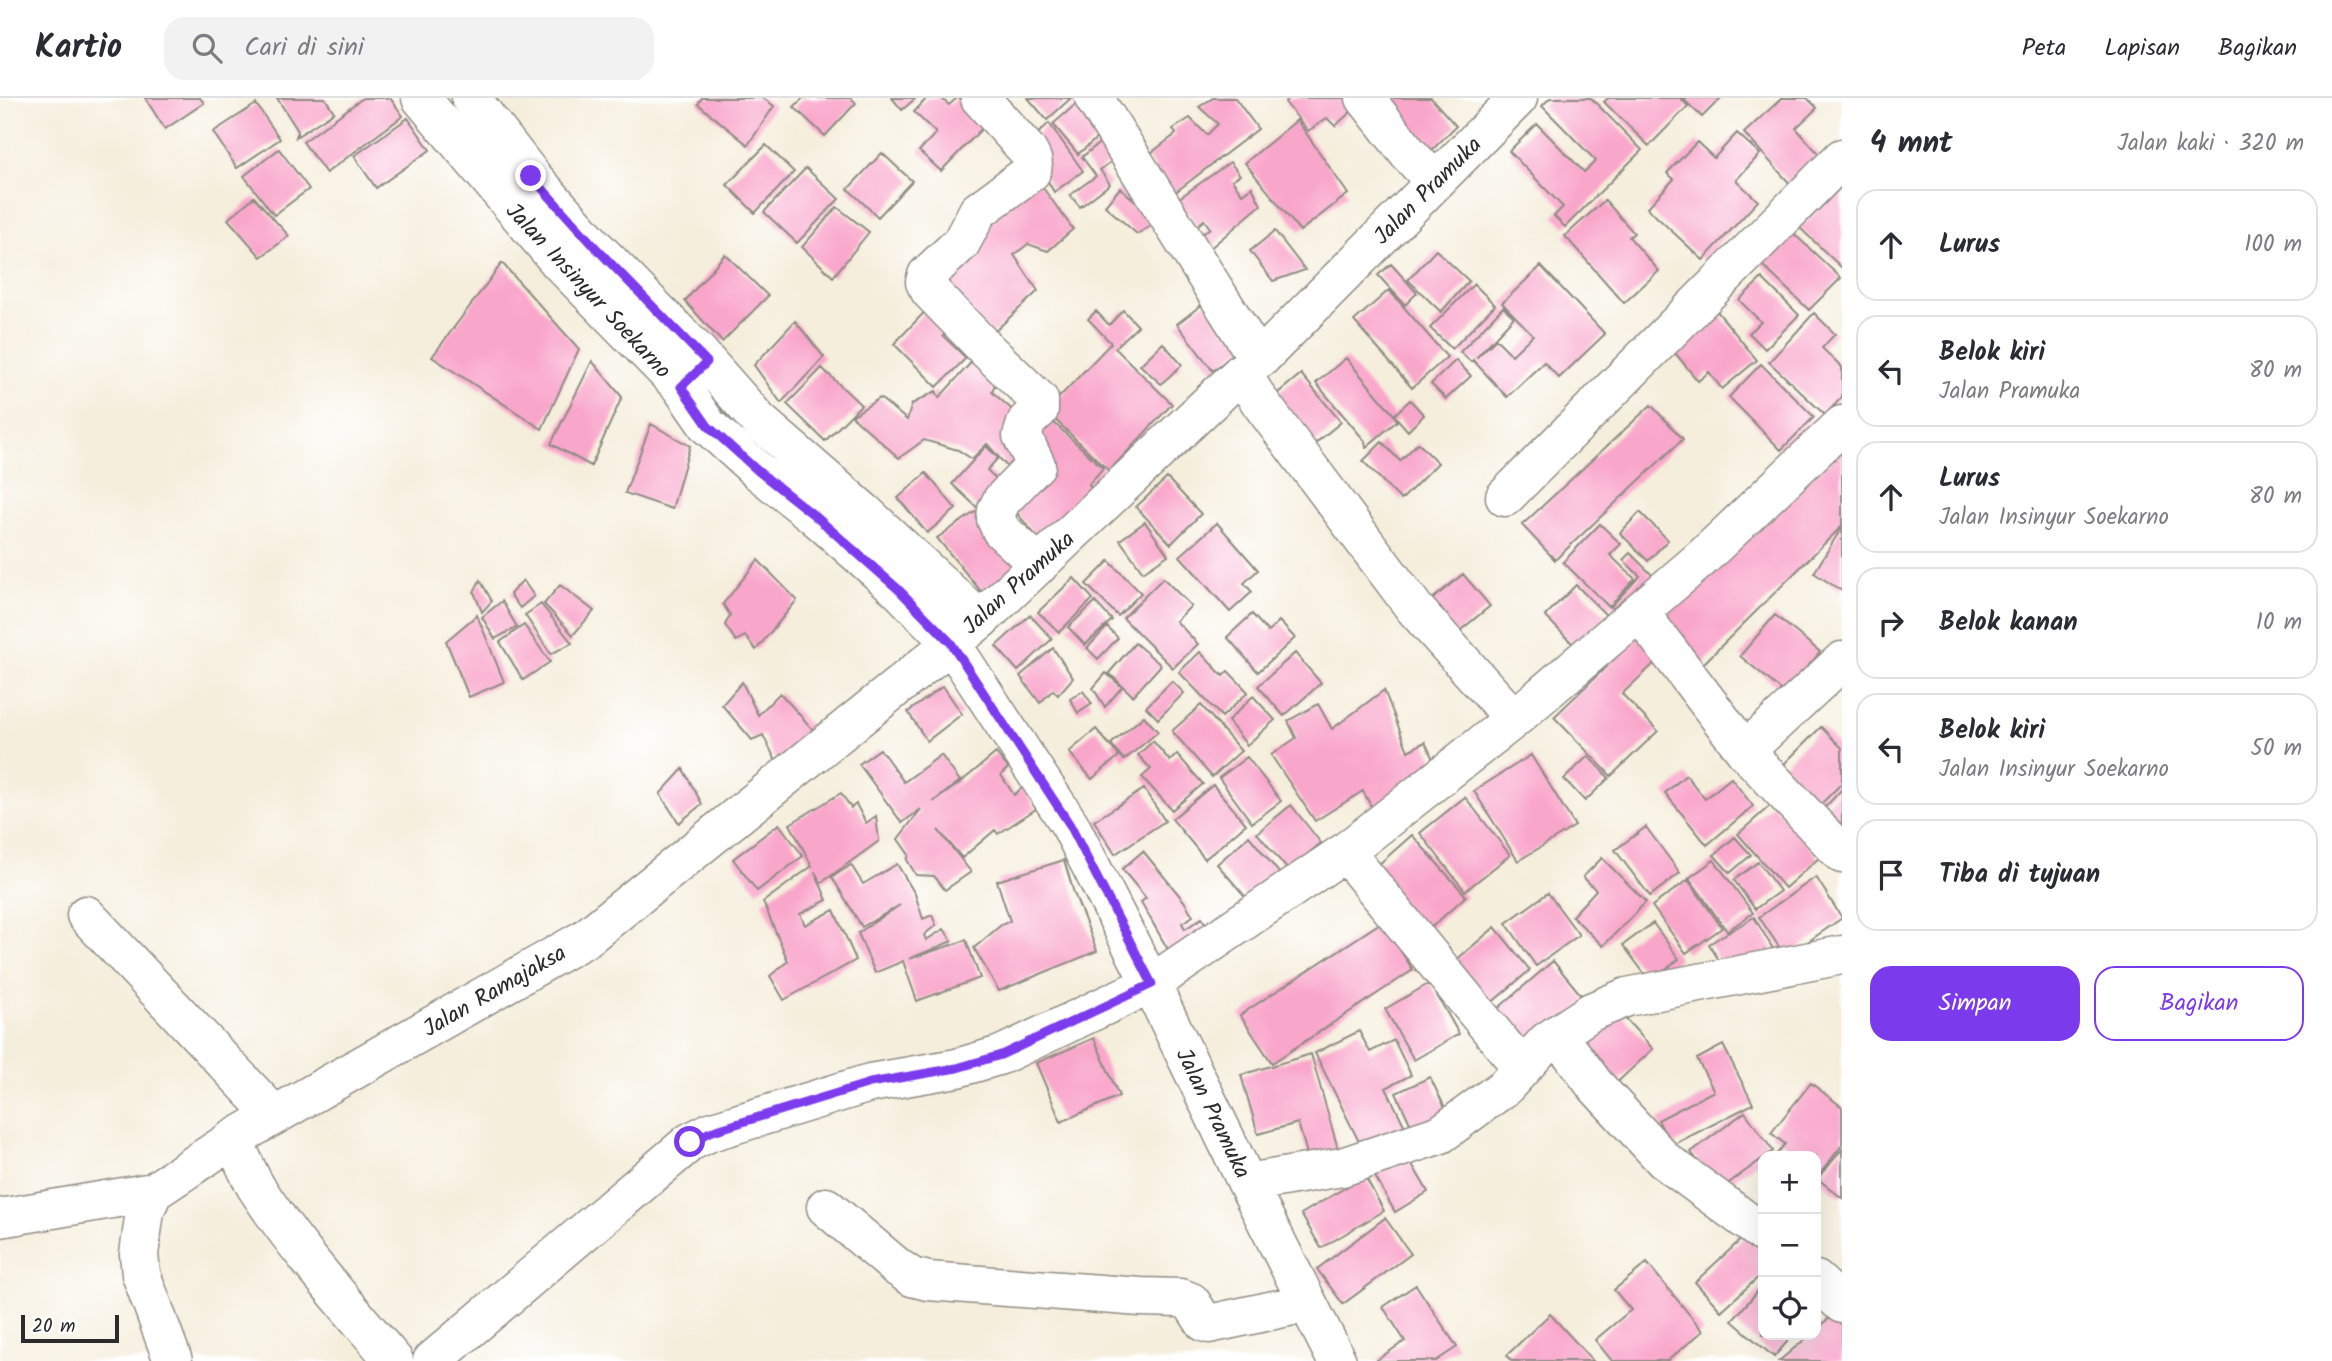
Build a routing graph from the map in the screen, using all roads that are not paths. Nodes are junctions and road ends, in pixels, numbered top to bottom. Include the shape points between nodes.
1 (421, 98) edge
2 (471, 98) edge
3 (980, 98) edge
4 (1094, 98) edge
5 (1365, 98) edge
6 (1518, 98) edge
7 (1842, 158) edge
8 (1435, 182) junction
9 (1252, 365) junction
10 (694, 375) junction
11 (1842, 425) edge
12 (1505, 497) dead end
13 (1039, 565) junction
14 (1639, 612) junction
15 (965, 632) junction
16 (1842, 661) edge
17 (1514, 719) junction
18 (1745, 751) junction
19 (1345, 852) junction
20 (1842, 853) edge
21 (86, 915) dead end
22 (1842, 955) edge
23 (1152, 984) junction
24 (1557, 1034) junction
25 (1522, 1068) junction
26 (274, 1115) junction
27 (233, 1139) junction
28 (1247, 1184) junction
29 (153, 1192) junction
30 (826, 1207) dead end
31 (0, 1218) edge
32 (1758, 1229) edge
33 (1821, 1285) edge
34 (1307, 1303) junction
35 (1842, 1304) edge
36 (173, 1361) edge
37 (394, 1361) edge
38 (432, 1361) edge
39 (1337, 1361) edge

1 - 10 street, Jalan Insinyur Soekarno via 559,262
2 - 10 street, Jalan Insinyur Soekarno
3 - 13 street via 1027,150 1033,167 978,211 961,243 925,282 1039,400 1039,410 1027,421 1022,436 1036,466 1002,500 996,520
4 - 9 street via 1248,342
5 - 8 street
6 - 8 street, Jalan Pramuka
7 - 12 street
8 - 9 street, Jalan Pramuka
9 - 13 street, Jalan Pramuka
9 - 17 street via 1260,402 1415,609
10 - 15 street, Jalan Insinyur Soekarno via 708,426 898,589
11 - 14 street
13 - 15 street, Jalan Pramuka
14 - 17 street
14 - 18 street
15 - 23 street, Jalan Pramuka
15 - 26 street, Jalan Ramajaksa via 586,938
16 - 18 street
17 - 19 street
18 - 20 street
19 - 23 street
19 - 25 street
21 - 26 street
22 - 24 street via 1627,997 1591,1012
23 - 28 street, Jalan Pramuka
23 - 38 street via 1001,1055 957,1068 870,1083 690,1142
24 - 25 street
24 - 32 street via 1594,1084 1664,1160
25 - 28 street via 1505,1087 1441,1134 1342,1167
26 - 27 street, Jalan Ramajaksa
27 - 29 street, Jalan Ramajaksa
27 - 37 street via 273,1211
28 - 34 street, Jalan Pramuka
29 - 31 street
29 - 36 street via 140,1237 141,1274
30 - 34 street via 897,1267 928,1281 1181,1298 1191,1302 1209,1324
33 - 35 street
34 - 39 street, Jalan Pramuka

